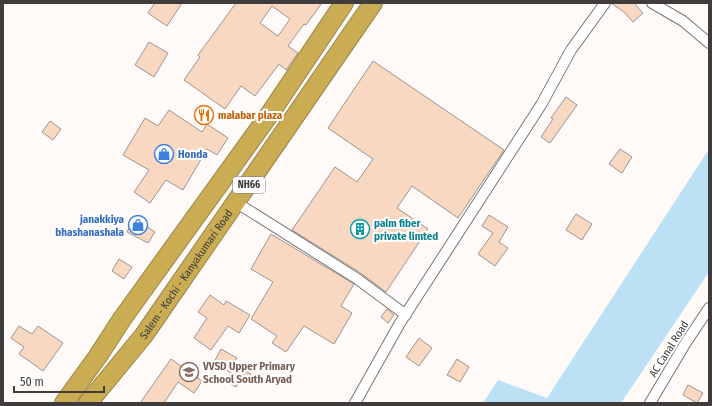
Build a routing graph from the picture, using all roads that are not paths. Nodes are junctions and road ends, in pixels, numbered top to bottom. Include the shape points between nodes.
1 (344, 3) edge
2 (373, 3) edge
3 (605, 3) edge
4 (652, 3) edge
5 (709, 43) edge
6 (237, 203) junction
7 (709, 308) edge
8 (406, 315) junction
9 (64, 403) edge
10 (88, 403) edge
11 (355, 403) edge
12 (650, 403) edge

1 - 9 highway, NH66 via 269,115
2 - 6 highway, Salem - Kochi - Kanyakumari Road / NH66
3 - 8 street via 571,50 541,105
4 - 5 street via 683,21
6 - 8 street via 356,278
6 - 10 highway, Salem - Kochi - Kanyakumari Road / NH66 via 144,335
7 - 12 street, AC Canal Road
8 - 11 street

